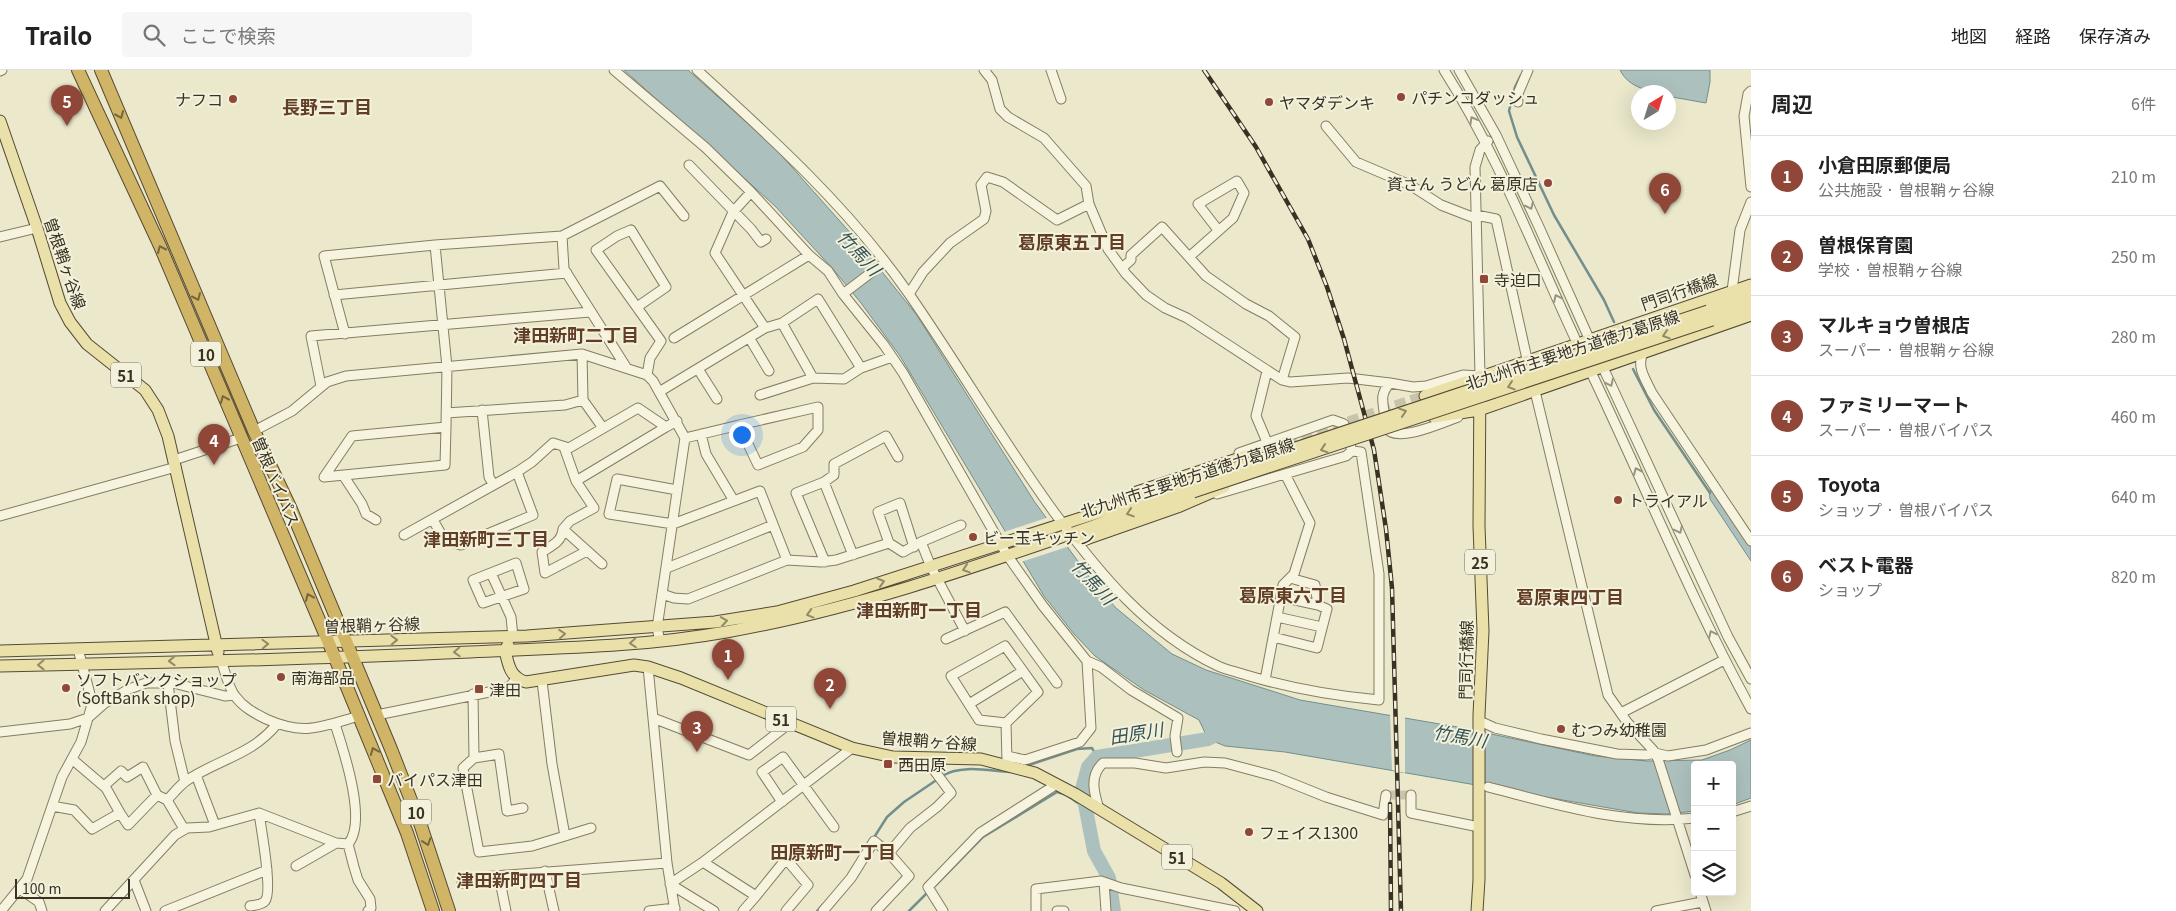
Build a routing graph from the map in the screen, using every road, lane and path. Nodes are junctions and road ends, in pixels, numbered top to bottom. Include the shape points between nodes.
1 (78, 70) edge
2 (101, 70) edge
3 (614, 70) edge
4 (697, 70) edge
5 (984, 70) edge
6 (1051, 70) edge
7 (1444, 70) edge
8 (1459, 70) edge
9 (1528, 70) edge
10 (1750, 97) edge
11 (1061, 99) dead end
12 (1518, 102) dead end
13 (0, 122) edge
14 (1326, 126) dead end
15 (1496, 135) junction
16 (1485, 142) junction
17 (689, 165) dead end
18 (1750, 177) edge
19 (1751, 187) edge
20 (751, 192) junction
21 (1751, 202) edge
22 (1089, 204) junction
23 (733, 212) junction
24 (1476, 215) junction
25 (684, 216) dead end
26 (37, 228) junction
27 (1218, 230) junction
28 (562, 236) junction
29 (0, 237) edge
30 (766, 239) dead end
31 (435, 245) junction
32 (809, 254) junction
33 (1189, 257) junction
34 (885, 262) junction
35 (1122, 268) junction
36 (567, 273) junction
37 (438, 285) junction
38 (1751, 285) edge
39 (1732, 291) junction
40 (843, 294) junction
41 (909, 294) junction
42 (334, 295) junction
43 (744, 295) junction
44 (1751, 296) edge
45 (1751, 306) edge
46 (636, 307) junction
47 (590, 312) junction
48 (1710, 315) junction
49 (1751, 315) edge
50 (782, 323) junction
51 (442, 324) junction
52 (765, 328) junction
53 (345, 334) junction
54 (674, 338) dead end
55 (750, 338) junction
56 (1589, 339) junction
57 (1577, 342) junction
58 (1643, 353) junction
59 (582, 354) junction
60 (892, 357) junction
61 (1528, 359) junction
62 (447, 367) junction
63 (626, 367) junction
64 (1603, 367) junction
65 (861, 368) junction
66 (698, 369) junction
67 (1590, 370) junction
68 (770, 371) dead end
69 (1267, 371) junction
70 (647, 376) junction
71 (1480, 376) junction
72 (813, 378) junction
73 (1282, 380) junction
74 (1390, 383) junction
75 (321, 386) junction
76 (1535, 390) junction
77 (659, 392) junction
78 (760, 395) dead end
79 (1425, 396) tunnel mouth
80 (717, 399) dead end
81 (583, 400) junction
82 (482, 410) junction
83 (1479, 410) junction
84 (446, 412) junction
85 (1434, 417) dead end
86 (677, 421) junction
87 (739, 425) junction
88 (666, 426) junction
89 (446, 427) junction
90 (603, 428) junction
91 (254, 431) junction
92 (701, 434) junction
93 (241, 438) junction
94 (685, 438) junction
95 (1267, 442) junction
96 (1286, 442) tunnel mouth
97 (564, 447) junction
98 (1352, 451) junction
99 (898, 457) dead end
100 (175, 463) junction
101 (1294, 464) dead end
102 (517, 472) junction
103 (1285, 474) junction
104 (343, 475) junction
105 (576, 481) junction
106 (824, 482) junction
107 (1190, 483) junction
108 (493, 484) junction
109 (677, 490) junction
110 (734, 501) junction
111 (1180, 506) junction
112 (0, 516) edge
113 (376, 520) dead end
114 (433, 520) junction
115 (674, 524) junction
116 (773, 525) junction
117 (961, 525) dead end
118 (563, 529) junction
119 (1063, 529) junction
120 (404, 535) dead end
121 (1751, 540) edge
122 (1004, 542) junction
123 (889, 543) junction
124 (918, 545) junction
125 (587, 551) junction
126 (1010, 554) junction
127 (853, 555) junction
128 (787, 560) junction
129 (825, 562) junction
130 (602, 564) dead end
131 (931, 567) junction
132 (667, 568) junction
133 (491, 573) junction
134 (938, 578) junction
135 (1290, 578) junction
136 (662, 594) junction
137 (501, 596) junction
138 (1280, 597) junction
139 (1318, 605) junction
140 (1277, 617) junction
141 (1322, 627) junction
142 (657, 628) junction
143 (965, 630) junction
144 (513, 636) junction
145 (1273, 637) junction
146 (946, 640) dead end
147 (328, 641) junction
148 (345, 641) junction
149 (660, 641) junction
150 (216, 645) junction
151 (78, 649) junction
152 (505, 650) junction
153 (0, 651) edge
154 (352, 657) junction
155 (334, 658) junction
156 (221, 660) junction
157 (1724, 660) junction
158 (1087, 661) junction
159 (83, 664) junction
160 (0, 666) edge
161 (648, 667) junction
162 (1023, 671) junction
163 (517, 678) junction
164 (1265, 680) junction
165 (1751, 680) edge
166 (542, 681) junction
167 (168, 683) junction
168 (1057, 683) dead end
169 (473, 694) junction
170 (234, 695) junction
171 (969, 704) junction
172 (1751, 709) edge
173 (1621, 713) junction
174 (376, 715) junction
175 (359, 716) junction
176 (88, 718) junction
177 (653, 718) junction
178 (1482, 719) junction
179 (790, 723) junction
180 (1006, 723) junction
181 (276, 724) junction
182 (335, 724) junction
183 (0, 732) edge
184 (1751, 734) edge
185 (852, 748) junction
186 (1177, 752) dead end
187 (1656, 756) junction
188 (474, 758) junction
189 (925, 758) junction
190 (72, 759) junction
191 (1007, 760) junction
192 (196, 775) junction
193 (185, 782) junction
194 (804, 784) junction
195 (1057, 784) junction
196 (104, 786) junction
197 (1488, 787) dead end
198 (156, 795) junction
199 (1386, 795) dead end
200 (1411, 795) dead end
201 (167, 800) junction
202 (782, 802) junction
203 (52, 806) junction
204 (1751, 806) edge
205 (1097, 807) junction
206 (523, 808) dead end
207 (1736, 811) edge
208 (120, 812) junction
209 (259, 813) junction
210 (1691, 818) edge
211 (1677, 819) junction
212 (215, 825) junction
213 (834, 827) dead end
214 (1479, 827) junction
215 (591, 828) dead end
216 (184, 829) junction
217 (565, 836) junction
218 (336, 843) junction
219 (348, 844) junction
220 (889, 853) junction
221 (703, 862) junction
222 (667, 863) junction
223 (1691, 863) edge
224 (296, 866) dead end
225 (267, 870) junction
226 (545, 872) junction
227 (499, 876) junction
228 (134, 880) junction
229 (462, 883) dead end
230 (670, 884) junction
231 (1108, 884) junction
232 (20, 889) junction
233 (756, 896) junction
234 (250, 906) dead end
235 (1704, 907) edge
236 (1208, 909) edge
237 (675, 910) edge
238 (942, 910) edge
239 (2, 911) edge
240 (42, 911) edge
241 (105, 911) edge
242 (146, 911) edge
243 (165, 911) edge
244 (368, 911) edge
245 (433, 911) edge
246 (449, 911) edge
247 (506, 911) edge
248 (554, 911) edge
249 (649, 911) edge
250 (714, 911) edge
251 (743, 911) edge
252 (786, 911) edge
253 (823, 911) edge
254 (876, 911) edge
255 (1036, 911) edge
256 (1057, 911) edge
257 (1064, 911) edge
258 (1106, 911) edge
259 (1235, 911) edge
260 (1257, 911) edge
261 (1476, 911) edge
262 (1656, 911) edge

93 -> 1 highway, 曽根バイパス / 10 via 160,246
2 -> 91 highway, 曽根バイパス / 10
3 - 20 street via 706,148
4 - 34 street via 786,151
5 - 22 street via 992,80 1000,109 1044,138 1086,186
6 - 11 street
16 -> 7 street
8 - 15 street
9 - 12 street via 1517,96
10 - 18 street via 1744,116
13 - 26 main road, 曽根鞘ヶ谷線 / 51
14 - 24 street via 1356,162 1410,185 1441,205 1472,217
15 - 16 street
15 -> 56 street
16 - 24 street via 1475,167
57 -> 16 street via 1508,186
17 - 23 street
18 - 19 street
20 - 23 street
20 - 32 street
21 - 39 street via 1740,230
22 - 35 street via 1108,249
22 - 41 street via 1057,220 1003,182 987,177 981,185 986,212 984,219 950,244 923,272
23 - 30 street via 761,242
23 - 43 street via 715,253
24 - 61 street via 1496,219
24 - 71 street
25 - 28 street via 660,186
26 - 29 street
26 - 100 main road, 曽根鞘ヶ谷線 / 51 via 60,303 70,322 88,344 145,390 158,410
27 - 27 street via 1233,218 1244,193 1237,181 1198,204
27 - 33 street
28 - 31 street
28 - 36 street
31 - 37 street
31 - 42 street via 324,256
32 - 40 street via 828,271
32 - 43 street
33 - 35 street via 1162,227 1131,254 1131,260
33 - 73 street via 1206,276 1269,316 1295,337
34 - 40 street
34 - 41 street
35 - 69 street via 1146,295
36 - 37 street
36 - 47 street
37 - 42 street
37 - 51 street
38 - 39 main road, 門司行橋線
39 - 56 main road, 門司行橋線
40 - 60 street
41 - 119 street
42 - 53 street
43 - 52 street
43 - 54 street
44 - 48 main road, 北九州市主要地方道徳力葛原線
45 - 48 main road, 北九州市主要地方道徳力葛原線
46 - 46 street via 596,250 631,230 666,287
46 - 70 street via 661,341 650,358
47 - 51 street
47 - 63 street
48 - 107 main road, 北九州市主要地方道徳力葛原線, bridge
49 - 58 main road
50 - 52 street
50 - 65 street via 818,299
50 - 72 street
51 - 53 street
51 - 62 street
52 - 55 street
53 - 75 street via 311,336
55 - 66 street
55 - 68 street
56 - 57 main road, 門司行橋線
56 - 64 street
57 - 61 main road, 門司行橋線
57 - 67 street
58 - 64 main road
58 - 121 street via 1640,359 1642,372 1652,393
59 - 62 street
59 - 63 street
59 - 81 street
60 - 65 street
60 - 122 street
61 - 71 main road, 門司行橋線
62 - 75 street via 346,376
62 - 84 street
63 - 70 street
64 - 67 main road
64 -> 165 street
65 - 72 street via 844,379
66 - 77 street
66 - 80 street
67 - 76 main road
157 -> 67 street
69 - 73 street
69 - 95 street via 1256,416
70 - 77 street
71 - 74 street via 1463,375 1426,386
71 - 79 main road
71 - 83 main road, 門司行橋線 / 25
72 - 78 street
73 - 74 street via 1348,378
74 - 83 street via 1382,396 1386,427 1391,432 1404,435
75 - 91 street via 292,411
76 - 83 main road
76 - 173 street via 1608,695
77 - 86 street
81 - 82 street via 565,405
81 - 90 street
82 - 84 street
82 - 108 street via 489,477
83 - 85 main road
83 - 178 main road, 門司行橋線 / 25
84 - 89 street
86 - 88 street
86 - 94 street
87 - 87 street via 809,409 818,407 818,430 803,447 758,465
87 - 92 street
88 - 90 street via 638,408
88 - 105 street
89 - 104 street via 445,466
89 - 104 street via 352,436 324,477
90 - 97 street via 569,448
91 - 148 highway, 曽根バイパス / 10 via 290,507
92 - 94 street
92 - 110 street via 706,454
93 - 100 street
147 -> 93 highway, 曽根バイパス / 10
94 - 109 street
95 - 98 street via 1333,420 1344,424
95 - 107 street
96 - 107 main road
97 - 102 street via 553,443
97 - 105 street
98 - 103 street via 1346,456
98 - 164 street via 1361,452 1379,574 1379,700 1353,698
99 - 106 street via 886,436 834,464 834,475
100 - 112 street
100 - 150 main road, 曽根鞘ヶ谷線 / 51
101 - 111 main road via 1218,489
102 - 108 street
102 - 114 street via 533,515 461,545 444,539
103 - 111 street
103 - 135 street via 1310,523
104 - 113 street via 366,514
105 - 118 street via 594,508 570,521
106 - 127 street
106 - 129 street via 796,493
107 - 119 main road, 北九州市主要地方道徳力葛原線
108 - 114 street
109 - 115 street
109 - 115 street via 617,479 609,514
110 - 115 street
110 - 116 street via 760,490
111 -> 119 main road via 1083,540
114 - 120 street
115 - 132 street
116 - 128 street
116 - 132 street
117 - 124 street
118 - 125 street
118 - 125 street via 557,543 542,552 545,573
119 - 122 main road, 北九州市主要地方道徳力葛原線
119 - 126 main road, 北九州市主要地方道徳力葛原線
119 - 164 street via 1140,615 1158,630 1219,666
122 - 126 street
122 - 131 main road, 北九州市主要地方道徳力葛原線
123 - 124 street via 903,552
123 - 124 street via 878,512 900,503
123 - 127 street
124 - 131 street
125 - 130 street
126 -> 134 main road, 北九州市主要地方道徳力葛原線
126 - 158 street via 1043,606
127 - 129 street
128 - 129 street
128 - 136 street via 688,599
131 - 134 street
142 -> 131 main road, 北九州市主要地方道徳力葛原線 via 777,612
132 - 136 street
133 - 137 street
133 - 137 street via 473,580 483,602
133 - 137 street via 516,564 524,589
134 - 143 street
134 -> 149 main road, 北九州市主要地方道徳力葛原線 via 785,621
135 - 138 street via 1283,585
135 - 139 street via 1315,585
136 - 142 street
137 - 144 street via 511,616
138 - 139 street
138 - 140 street
139 - 141 street via 1326,609
140 - 141 street
140 - 145 street
141 - 145 street via 1317,648
144 -> 142 main road, 北九州市主要地方道徳力葛原線
142 - 149 street
143 - 146 street
143 - 168 street via 1005,612
148 -> 144 main road, 曽根鞘ヶ谷線
144 - 152 main road
145 - 164 street
147 - 148 main road, 曽根鞘ヶ谷線
150 -> 147 main road, 曽根鞘ヶ谷線
147 - 155 highway, 曽根バイパス / 10
148 - 154 highway, 曽根バイパス / 10
149 -> 152 main road, 北九州市主要地方道徳力葛原線
150 - 151 main road
150 - 156 main road, 曽根鞘ヶ谷線 / 51
151 - 153 main road
151 - 159 street
152 -> 154 main road, 曽根鞘ヶ谷線
152 - 163 main road via 510,671
154 - 155 main road, 曽根鞘ヶ谷線
154 - 174 highway, 曽根バイパス / 10
155 - 156 main road, 曽根鞘ヶ谷線
155 - 175 highway, 曽根バイパス / 10
156 -> 159 main road
156 - 170 street
157 - 172 street
157 - 173 street
158 - 186 street via 1178,718 1174,736
158 - 191 street via 1091,728 1080,742 1025,760
159 -> 160 main road
159 - 176 street via 91,698
161 - 166 main road, 曽根鞘ヶ谷線 / 51 via 634,665
161 - 177 street
161 - 179 main road, 曽根鞘ヶ谷線 / 51
162 - 171 street
162 - 171 street via 1005,646 951,676
162 - 180 street via 1038,692
163 - 166 main road, 曽根鞘ヶ谷線 / 51 via 526,682
163 - 169 street via 504,689
166 - 217 street
167 - 170 street via 225,696
167 - 176 street via 146,683 129,689
167 - 193 street via 175,741
169 - 174 street
169 - 188 street
170 - 181 street via 251,712
171 - 180 street via 979,720
173 - 187 street
174 -> 246 highway, 曽根バイパス / 10 via 422,826
175 - 182 street
245 -> 175 highway, 曽根バイパス / 10 via 407,833
176 - 183 street via 70,724
176 - 190 street
177 - 179 street via 750,755
177 - 222 street
178 - 187 street via 1541,740 1617,754
178 - 214 main road, 門司行橋線 / 25
179 - 185 main road, 曽根鞘ヶ谷線 / 51
180 - 191 street
181 - 182 street via 294,729
181 - 192 street via 245,752
182 - 219 street via 353,785 355,819 352,840
184 - 187 street via 1706,750
185 - 189 main road, 曽根鞘ヶ谷線 / 51 via 892,757
185 - 194 street
187 - 211 street
188 - 206 street via 499,754 507,811
188 - 217 street via 463,768 479,852 532,846
189 - 191 main road, 曽根鞘ヶ谷線 / 51
189 - 220 street via 951,793 910,828
190 - 196 street
190 - 203 street
191 - 195 main road, 曽根鞘ヶ谷線 / 51
192 - 193 street
192 - 212 street
193 - 201 street
194 - 202 street
194 - 202 street via 783,757 762,772
194 - 213 street
195 - 205 main road, 曽根鞘ヶ谷線 / 51
195 - 238 street via 980,833 928,887
196 - 198 street via 121,771 127,777 142,767
196 - 208 street
197 - 211 street via 1587,812 1652,821
198 - 201 street
198 - 208 street via 128,824
199 - 205 street via 1383,815 1326,797 1303,786 1225,763 1204,762 1166,768 1135,763 1103,763 1097,769 1093,788
200 - 214 street via 1411,813
201 - 216 street
202 - 221 street
203 - 208 street via 74,810 92,829
203 - 232 street via 27,879
204 - 207 street
205 - 260 main road, 曽根鞘ヶ谷線 / 51 via 1222,883
209 - 212 street
209 - 218 street
209 - 225 street
210 - 211 street
211 - 223 street
212 - 216 street
214 - 261 main road, 門司行橋線 / 25
215 - 217 street
216 - 228 street
218 - 219 street
218 - 224 street
219 - 244 street via 358,880 370,899
220 - 253 street via 874,841 851,878
220 - 254 street via 909,876
221 - 230 street
221 - 233 street
222 - 226 street
222 - 230 street
225 - 234 street via 267,897 261,904
225 - 243 street
226 - 227 street
226 - 248 street
227 - 229 street
227 - 247 street
228 - 241 street
228 - 242 street
230 - 237 street
230 - 250 street
231 - 236 street
231 - 255 street via 1092,881 1036,888
231 - 258 street
232 - 239 street
232 - 240 street via 39,902
233 - 251 street
233 - 252 street via 786,859 808,885
235 - 262 street
236 - 259 street
237 - 249 street
256 - 257 street

